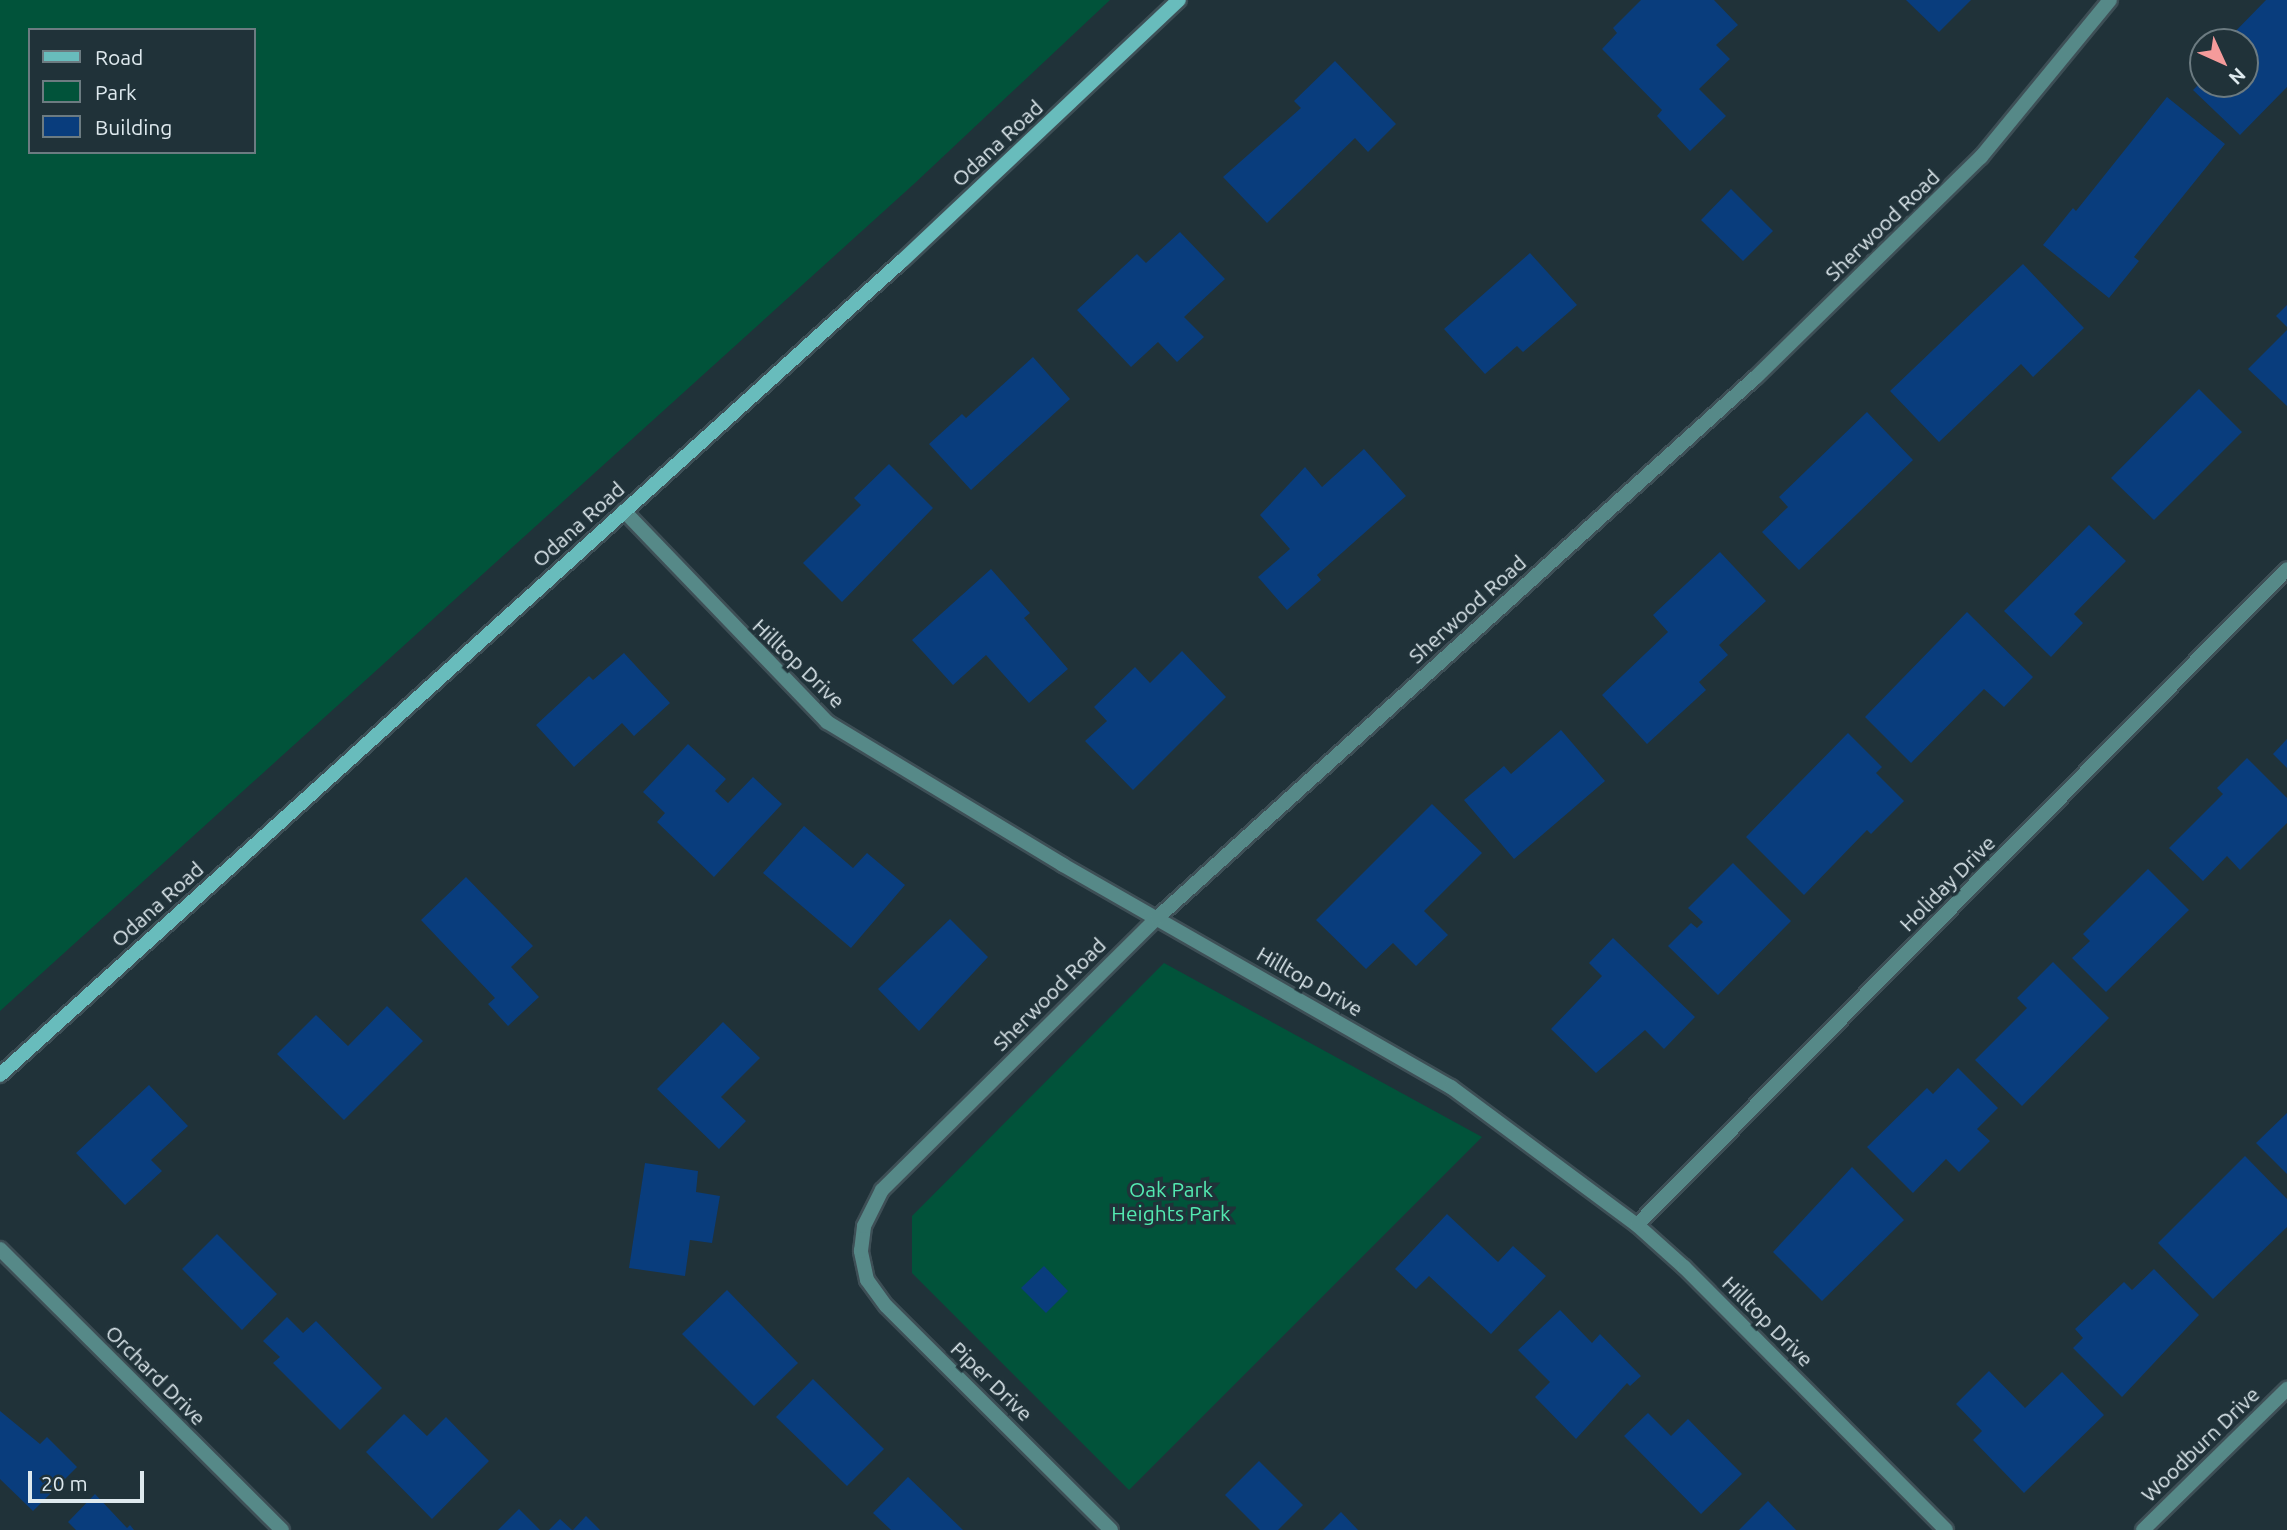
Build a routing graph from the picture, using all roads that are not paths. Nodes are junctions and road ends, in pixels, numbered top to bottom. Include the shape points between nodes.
1 (1179, 0) edge
2 (2110, 0) edge
3 (624, 511) junction
4 (2287, 569) edge
5 (1157, 918) junction
6 (0, 1075) edge
7 (1637, 1226) junction
8 (0, 1249) edge
9 (861, 1251) joint
10 (2287, 1389) edge
11 (282, 1530) edge
12 (1111, 1530) edge
13 (1946, 1530) edge
14 (2143, 1530) edge

1 - 3 street, Odana Road via 903,260
2 - 5 street, Sherwood Road via 1981,157 1756,376
3 - 5 street, Hilltop Drive via 827,722
3 - 6 street, Odana Road
4 - 7 street, Holiday Drive
5 - 7 street, Hilltop Drive via 1451,1087
5 - 9 street, Sherwood Road via 882,1190 864,1226
7 - 13 street, Hilltop Drive via 1684,1267
8 - 11 street, Orchard Drive
9 - 12 street, Piper Drive via 867,1280 886,1306
10 - 14 street, Woodburn Drive

